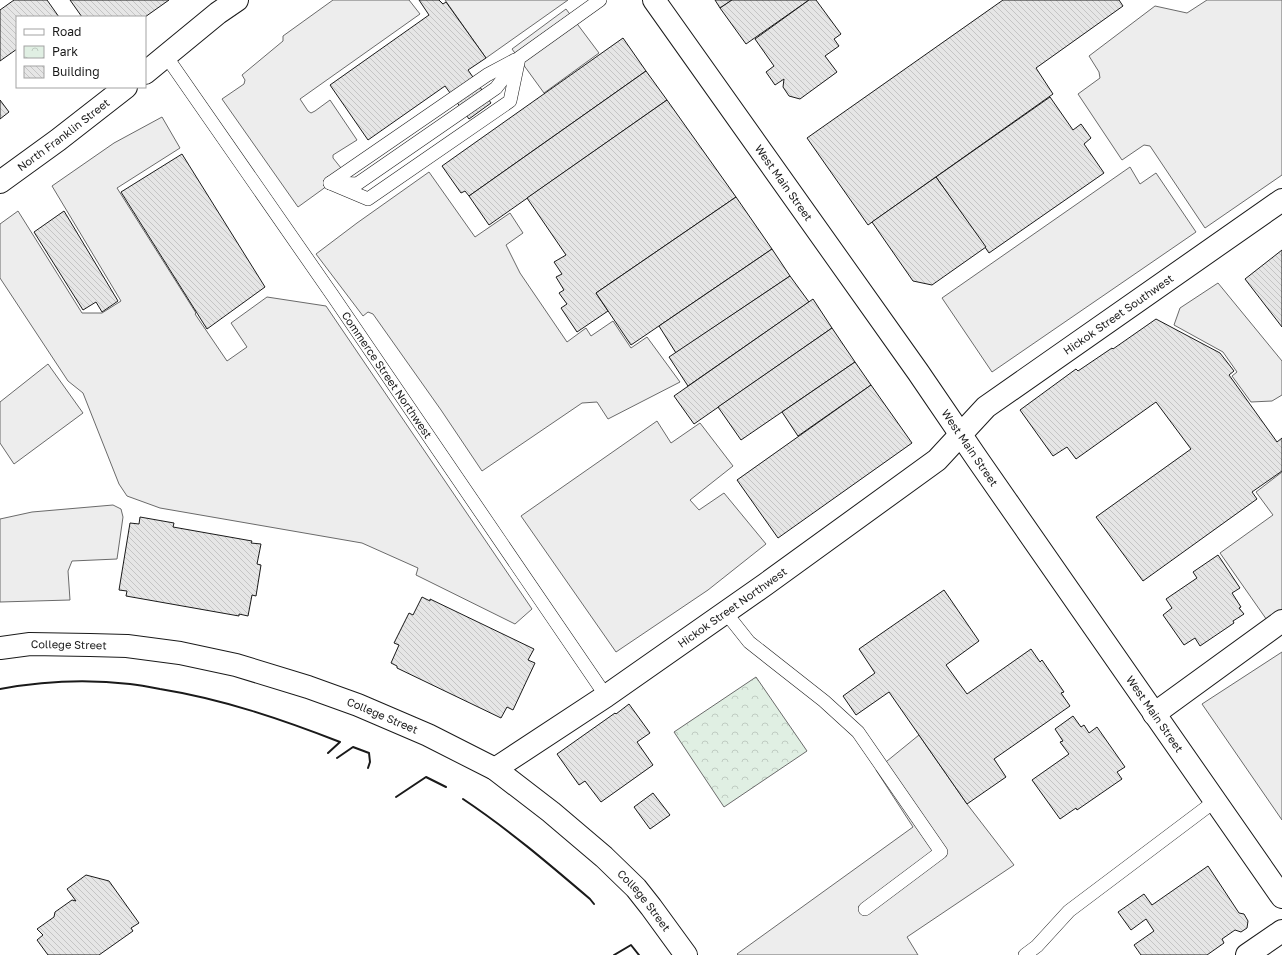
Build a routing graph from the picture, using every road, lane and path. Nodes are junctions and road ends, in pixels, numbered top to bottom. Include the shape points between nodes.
1 (237, 0) edge
2 (600, 0) edge
3 (654, 0) edge
4 (166, 56) junction
5 (519, 58) junction
6 (146, 71) edge
7 (125, 88) edge
8 (0, 182) edge
9 (1282, 200) edge
10 (960, 435) junction
11 (726, 613) junction
12 (1282, 622) edge
13 (0, 648) edge
14 (606, 696) junction
15 (1154, 714) junction
16 (495, 769) junction
17 (1215, 801) junction
18 (1282, 898) edge
19 (865, 909) dead end
20 (1282, 931) edge
21 (686, 955) edge
22 (1025, 955) edge
23 (1247, 955) edge

1 - 4 street
2 - 5 lane
3 - 10 street, West Main Street
4 - 6 street
4 - 14 lane, Commerce Street Northwest
5 - 5 lane via 510,101 368,199 330,183 357,184 496,88
7 - 8 street, North Franklin Street
9 - 10 street, Hickok Street Southwest via 986,407
10 - 11 street, Hickok Street Northwest via 937,460
10 - 15 street, West Main Street
11 - 14 street, Hickok Street Northwest
11 - 19 lane via 749,642 824,701 858,732 941,852
12 - 15 street
13 - 16 street, College Street via 30,644 126,646 236,664 358,705 428,735
14 - 16 street, Hickok Street Northwest
15 - 17 street, West Main Street
16 - 21 street, College Street via 604,857 651,907
17 - 18 street, West Main Street
17 - 22 lane via 1069,910 1037,946
20 - 23 street

